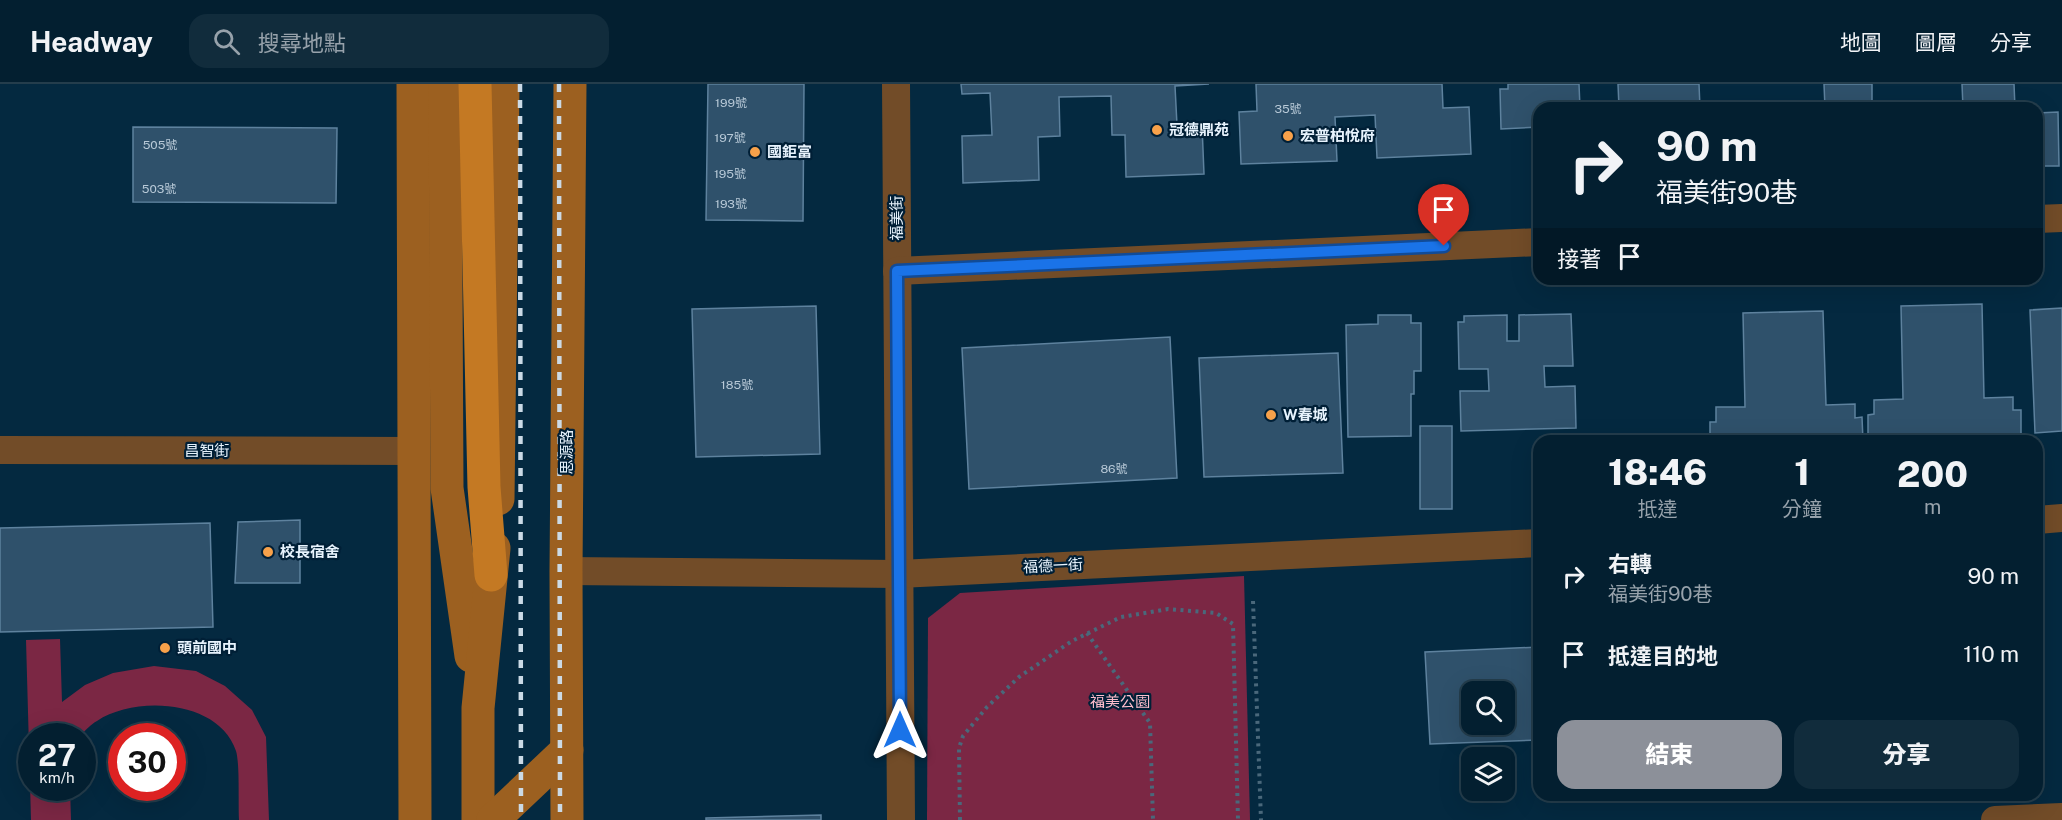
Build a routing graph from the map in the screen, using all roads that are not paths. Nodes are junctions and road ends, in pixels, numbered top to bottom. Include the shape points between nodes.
1 (413, 84) edge
2 (445, 84) edge
3 (475, 84) edge
4 (503, 84) edge
5 (570, 84) edge
6 (896, 84) edge
7 (2062, 218) edge
8 (2043, 219) edge
9 (1533, 242) edge
10 (897, 271) junction
11 (0, 450) edge
12 (414, 451) junction
13 (2062, 518) edge
14 (2043, 520) edge
15 (1533, 543) edge
16 (566, 571) junction
17 (899, 574) junction
18 (491, 575) junction
19 (478, 708) junction
20 (567, 750) junction
21 (2062, 817) edge
22 (415, 820) edge
23 (478, 820) edge
24 (493, 820) edge
25 (567, 820) edge
26 (901, 820) edge
27 (1995, 820) edge

1 - 12 main road
2 - 19 main road via 447,488
3 - 18 highway via 484,486
4 - 18 main road via 500,487
5 - 16 main road, 思源路
6 - 10 street, 福美街
7 - 8 street
9 - 10 street
10 - 17 street, 福美街
11 - 12 street, 昌智街
12 - 22 main road
13 - 14 street
15 - 17 street, 福德一街
16 - 17 street, 福德一街
16 - 20 main road, 思源路
17 - 26 street, 福美街
18 - 19 main road
19 - 23 main road
20 - 24 main road
20 - 25 main road, 思源路
21 - 27 street

